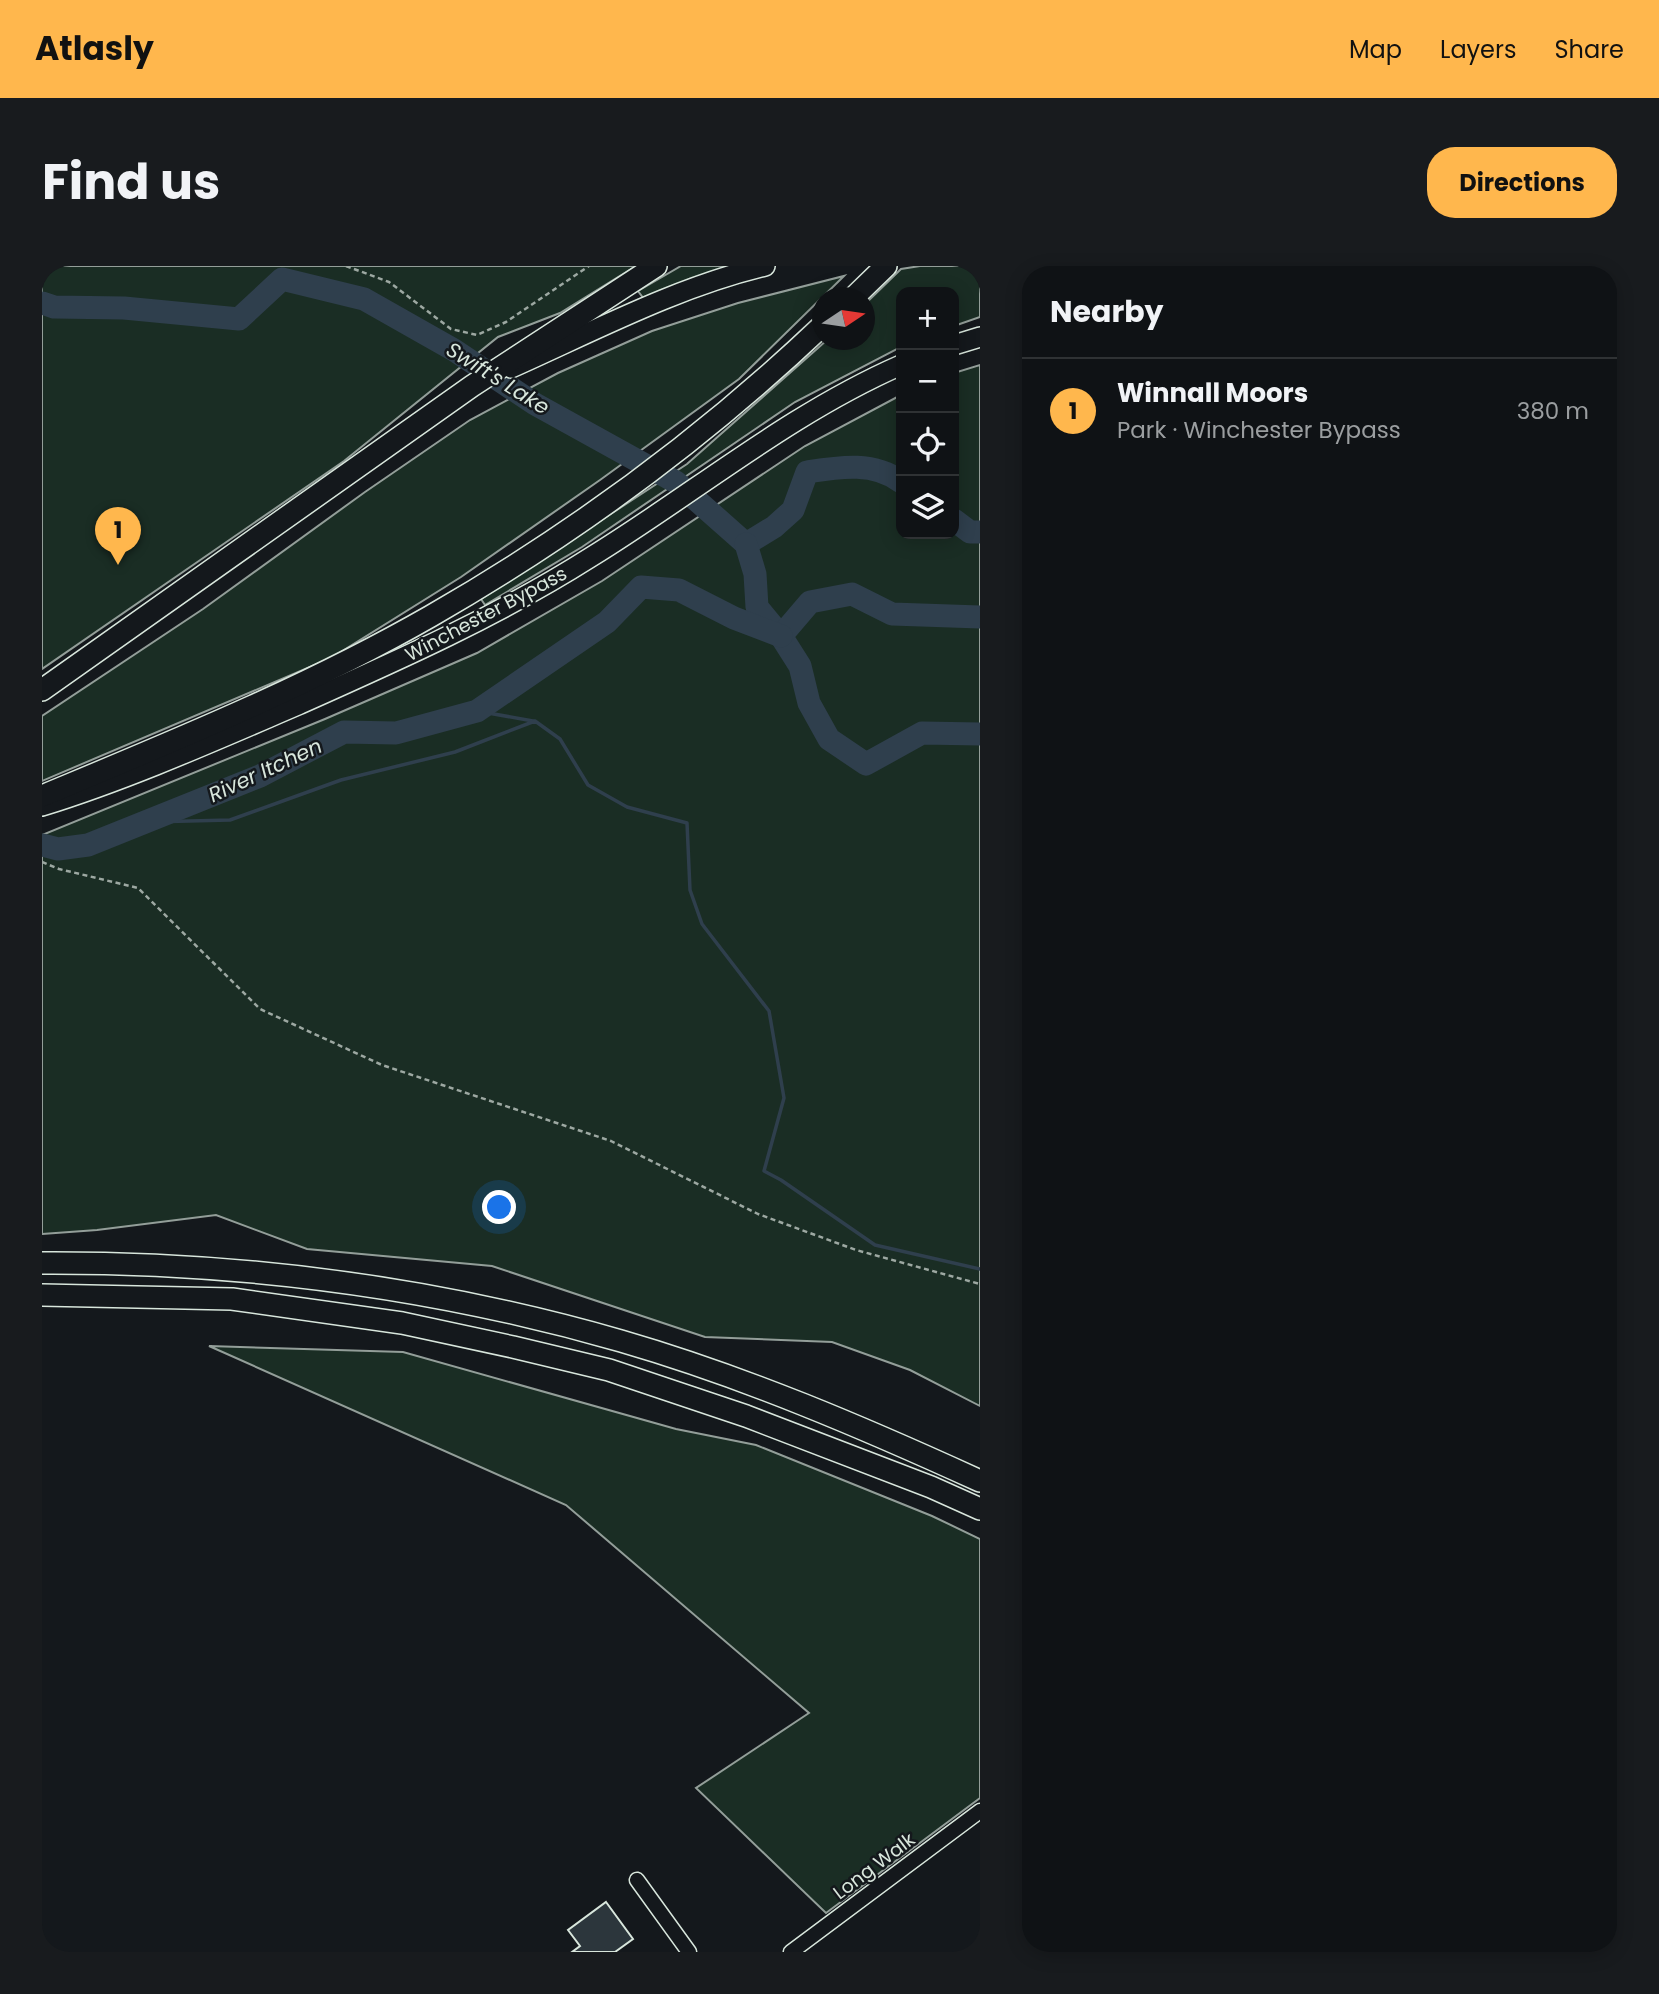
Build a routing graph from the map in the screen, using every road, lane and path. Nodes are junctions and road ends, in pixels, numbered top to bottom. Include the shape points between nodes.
1 (346, 266) edge
2 (589, 266) edge
3 (656, 266) edge
4 (765, 266) edge
5 (886, 266) edge
6 (865, 287) edge
7 (812, 336) edge
8 (980, 337) edge
9 (560, 338) junction
10 (959, 343) edge
11 (896, 367) edge
12 (42, 690) edge
13 (49, 799) edge
14 (42, 862) edge
15 (42, 1263) edge
16 (980, 1284) edge
17 (42, 1295) edge
18 (980, 1481) edge
19 (980, 1509) edge
20 (980, 1811) edge
21 (637, 1880) dead end
22 (689, 1952) edge
23 (791, 1952) edge

1 - 2 path via 389,282 451,329 477,335 506,322
3 - 9 highway
4 - 9 main road via 734,273
5 - 6 highway
7 - 13 highway via 685,445 495,578 265,700
8 - 10 main road
9 - 12 highway via 472,386
11 - 13 main road, Winchester Bypass via 818,407 521,599 417,652 237,732
14 - 16 path via 138,888 260,1009 382,1065 611,1141 758,1214 807,1233
15 - 18 highway via 199,1267 315,1278 541,1320 727,1376
17 - 19 highway via 232,1299 402,1323 513,1347 609,1370 746,1416
20 - 23 street, Long Walk
21 - 22 street

